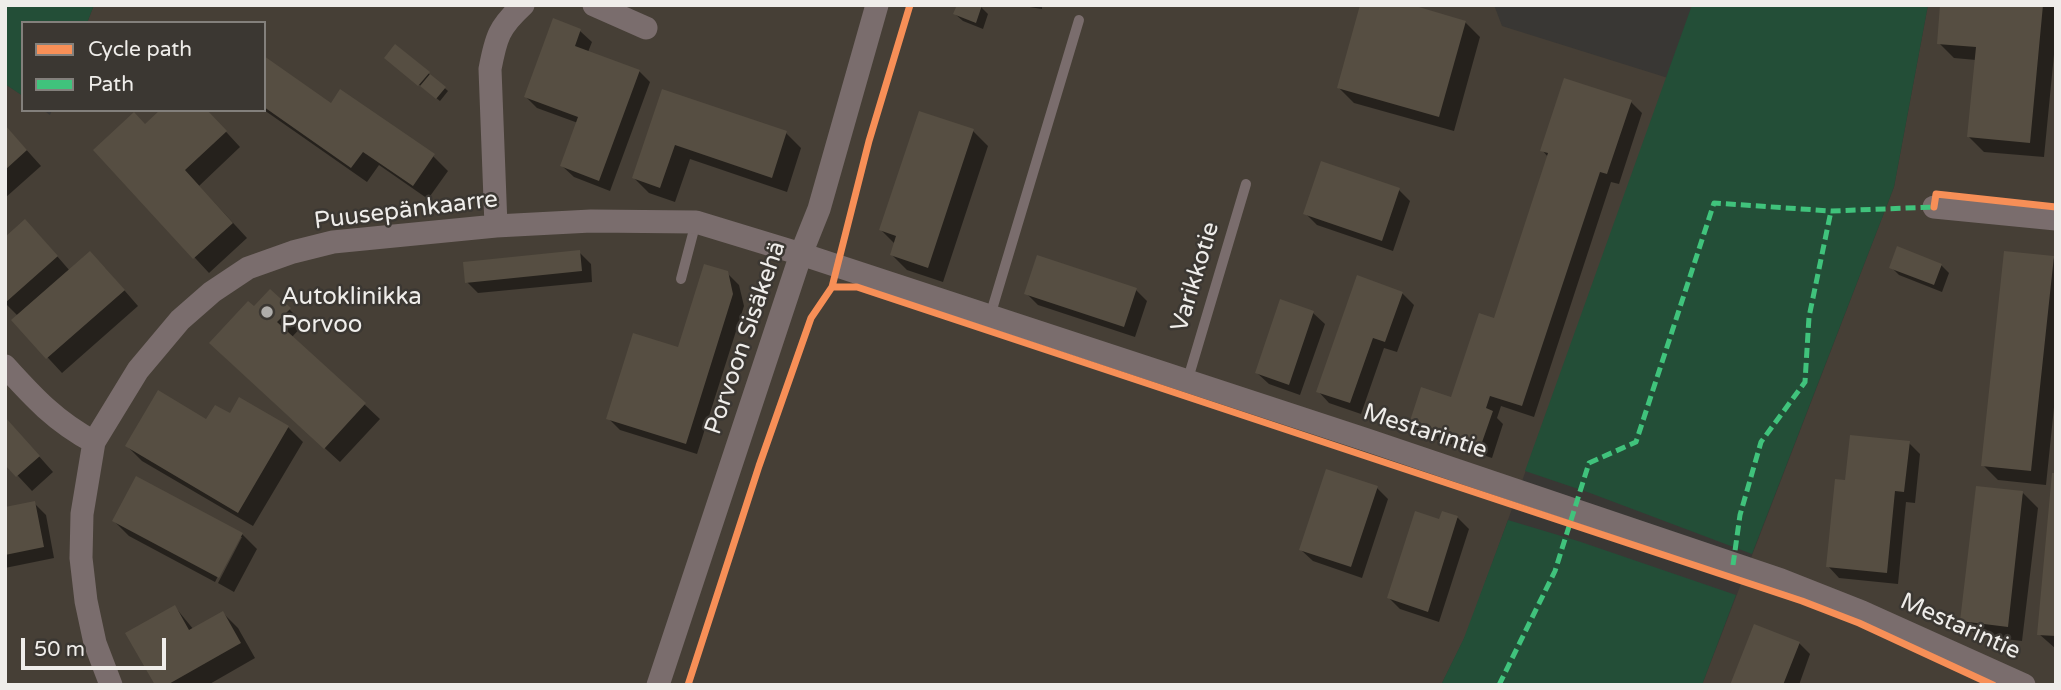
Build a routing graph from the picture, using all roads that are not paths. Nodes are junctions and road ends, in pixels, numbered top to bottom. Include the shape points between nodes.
1 (523, 5) edge
2 (594, 5) edge
3 (877, 5) edge
4 (1079, 20) dead end
5 (646, 28) dead end
6 (1246, 184) dead end
7 (1934, 208) dead end
8 (2056, 219) edge
9 (696, 222) junction
10 (496, 226) junction
11 (801, 254) junction
12 (681, 279) dead end
13 (990, 316) junction
14 (5, 366) edge
15 (1187, 382) junction
16 (93, 442) junction
17 (111, 685) edge
18 (658, 685) edge
19 (2024, 685) edge

1 - 10 street via 505,22 490,69
2 - 5 street
3 - 11 street, Porvoon Sisäkehä via 819,209
4 - 13 lane
6 - 15 lane, Varikkotie
7 - 8 street
9 - 10 street, Puusepänkaarre via 591,220
9 - 11 street, Puusepänkaarre
9 - 12 lane
10 - 16 street, Puusepänkaarre via 333,242 248,268 180,320 138,370
11 - 13 street, Mestarintie
11 - 18 street, Porvoon Sisäkehä
13 - 15 street, Mestarintie
14 - 16 street via 67,428
15 - 19 street, Mestarintie via 1781,580
16 - 17 street, Puusepänkaarre via 82,514 81,558 95,643

